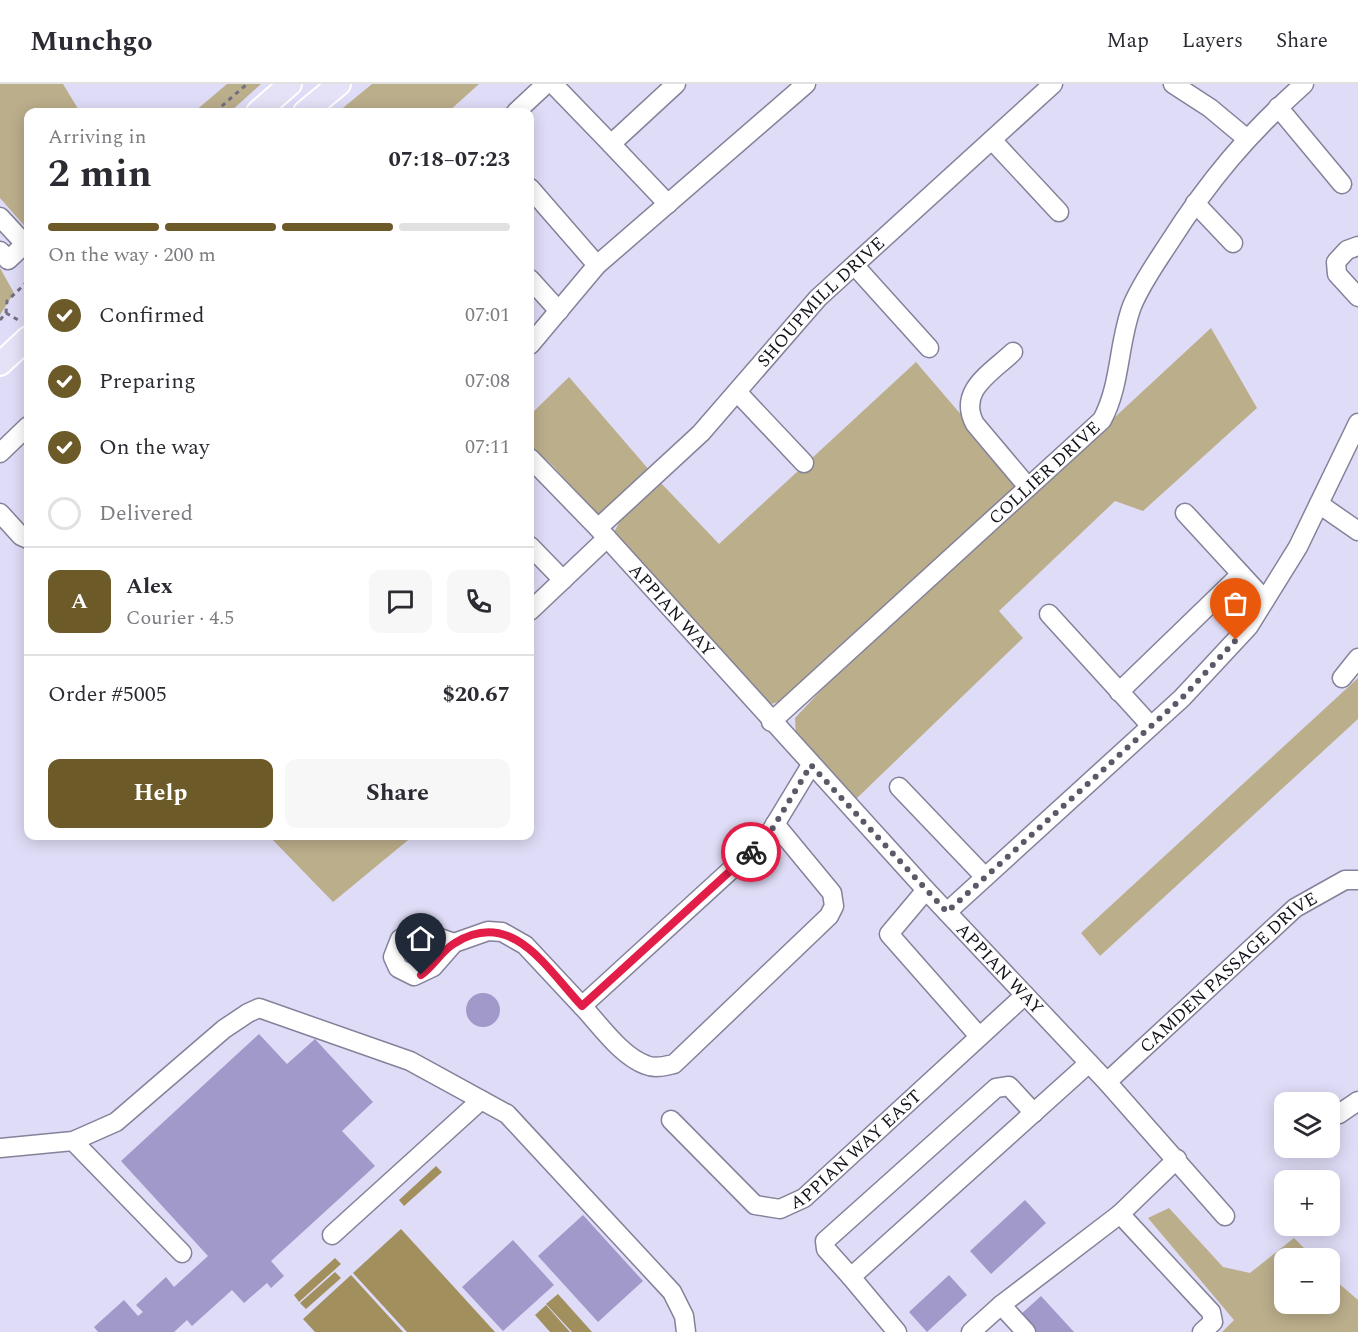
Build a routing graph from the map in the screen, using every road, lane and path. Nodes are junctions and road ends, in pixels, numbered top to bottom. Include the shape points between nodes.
1 (247, 84) edge
2 (290, 84) edge
3 (339, 84) edge
4 (546, 84) edge
5 (553, 84) edge
6 (676, 84) edge
7 (806, 84) edge
8 (1053, 84) edge
9 (1173, 84) edge
10 (1304, 84) edge
11 (1278, 107) junction
12 (220, 108) edge
13 (263, 108) edge
14 (310, 108) edge
15 (520, 108) edge
16 (1246, 138) junction
17 (992, 140) junction
18 (610, 144) junction
19 (1342, 184) dead end
20 (534, 193) edge
21 (1195, 202) junction
22 (668, 204) junction
23 (1059, 212) dead end
24 (0, 217) edge
25 (24, 243) edge
26 (1233, 243) dead end
27 (24, 245) edge
28 (1358, 246) edge
29 (4, 255) edge
30 (597, 265) junction
31 (855, 266) junction
32 (534, 284) edge
33 (24, 285) edge
34 (1358, 297) edge
35 (558, 311) junction
36 (6, 313) junction
37 (0, 320) edge
38 (24, 324) edge
39 (534, 340) edge
40 (24, 342) edge
41 (929, 348) dead end
42 (1013, 352) dead end
43 (0, 364) edge
44 (738, 393) junction
45 (1358, 423) edge
46 (24, 430) edge
47 (0, 453) edge
48 (534, 462) edge
49 (804, 464) dead end
50 (1028, 488) junction
51 (1319, 504) junction
52 (0, 513) edge
53 (1185, 513) dead end
54 (1358, 531) edge
55 (603, 533) junction
56 (24, 537) edge
57 (534, 550) edge
58 (1241, 574) junction
59 (563, 579) junction
60 (1265, 600) junction
61 (534, 607) edge
62 (1048, 614) dead end
63 (1358, 658) edge
64 (1342, 678) dead end
65 (1119, 692) junction
66 (771, 722) junction
67 (1151, 726) junction
68 (811, 765) junction
69 (899, 787) dead end
70 (775, 824) junction
71 (985, 877) junction
72 (1358, 879) edge
73 (926, 891) junction
74 (947, 912) junction
75 (454, 943) dead end
76 (1025, 994) junction
77 (582, 1006) junction
78 (978, 1035) junction
79 (1089, 1063) junction
80 (1107, 1082) junction
81 (481, 1100) junction
82 (1358, 1101) edge
83 (1034, 1113) junction
84 (1340, 1113) edge
85 (671, 1120) dead end
86 (73, 1141) junction
87 (0, 1148) edge
88 (1177, 1159) junction
89 (1120, 1214) junction
90 (1226, 1216) dead end
91 (332, 1235) dead end
92 (182, 1253) dead end
93 (851, 1277) junction
94 (1001, 1305) junction
95 (686, 1332) edge
96 (897, 1332) edge
97 (971, 1332) edge
98 (1026, 1332) edge
99 (1202, 1332) edge

1 - 12 path
2 - 13 main road
3 - 14 main road
4 - 15 street
5 - 18 street
6 - 18 street
7 - 22 street
8 - 17 street, SHOUPMILL DRIVE
9 - 16 street
10 - 11 street, COLLIER DRIVE
11 - 16 street, COLLIER DRIVE
11 - 19 street
16 - 21 street, COLLIER DRIVE
17 - 23 street
17 - 31 street, SHOUPMILL DRIVE
18 - 22 street
20 - 30 street
21 - 26 street
21 - 50 street, COLLIER DRIVE via 1132,306 1113,400 1102,420
22 - 30 street
24 - 25 street
27 - 29 street
28 - 34 street via 1347,250 1336,262 1337,274
30 - 35 street
31 - 41 street
31 - 44 street, SHOUPMILL DRIVE via 818,298
32 - 35 street
33 - 36 path via 7,301
35 - 39 street
36 - 37 path
36 - 38 path
40 - 43 main road
42 - 50 street via 976,387 969,399 968,412
44 - 49 street
44 - 55 street, SHOUPMILL DRIVE
45 - 51 street
46 - 47 street
48 - 55 street, APPIAN WAY
50 - 66 street, COLLIER DRIVE
51 - 54 street
51 - 60 street
52 - 56 street
53 - 58 street
55 - 59 street, SHOUPMILL DRIVE
55 - 66 street, APPIAN WAY
57 - 59 street
58 - 60 street
58 - 65 street
59 - 61 street, SHOUPMILL DRIVE
60 - 67 street via 1249,626
62 - 65 street
63 - 64 street
65 - 67 street
66 - 68 street, APPIAN WAY
67 - 71 street
68 - 70 street
68 - 73 street, APPIAN WAY
69 - 71 street
70 - 77 street via 768,836
70 - 77 street via 832,893 834,906 830,916 674,1064 645,1065 625,1052
71 - 74 street
72 - 80 street, CAMDEN PASSAGE DRIVE via 1345,880 1295,908
73 - 74 street, APPIAN WAY
73 - 78 street via 889,934
74 - 76 street, APPIAN WAY
75 - 77 street via 488,931 514,937
76 - 78 street, APPIAN WAY EAST
76 - 79 street, APPIAN WAY
78 - 85 street, APPIAN WAY EAST via 804,1198 780,1209 755,1205
79 - 80 street, APPIAN WAY
79 - 83 street
80 - 88 street, APPIAN WAY
81 - 86 street via 410,1061 259,1008 224,1029 116,1122
81 - 91 street
81 - 95 street via 507,1114 672,1292 684,1316
82 - 84 street
83 - 93 street
83 - 93 street via 1009,1086 996,1088 825,1241 826,1249
86 - 87 street
86 - 92 street
88 - 89 street
88 - 90 street, APPIAN WAY
89 - 94 street
89 - 99 street via 1211,1312 1213,1322
93 - 96 street
94 - 97 street
94 - 98 street

